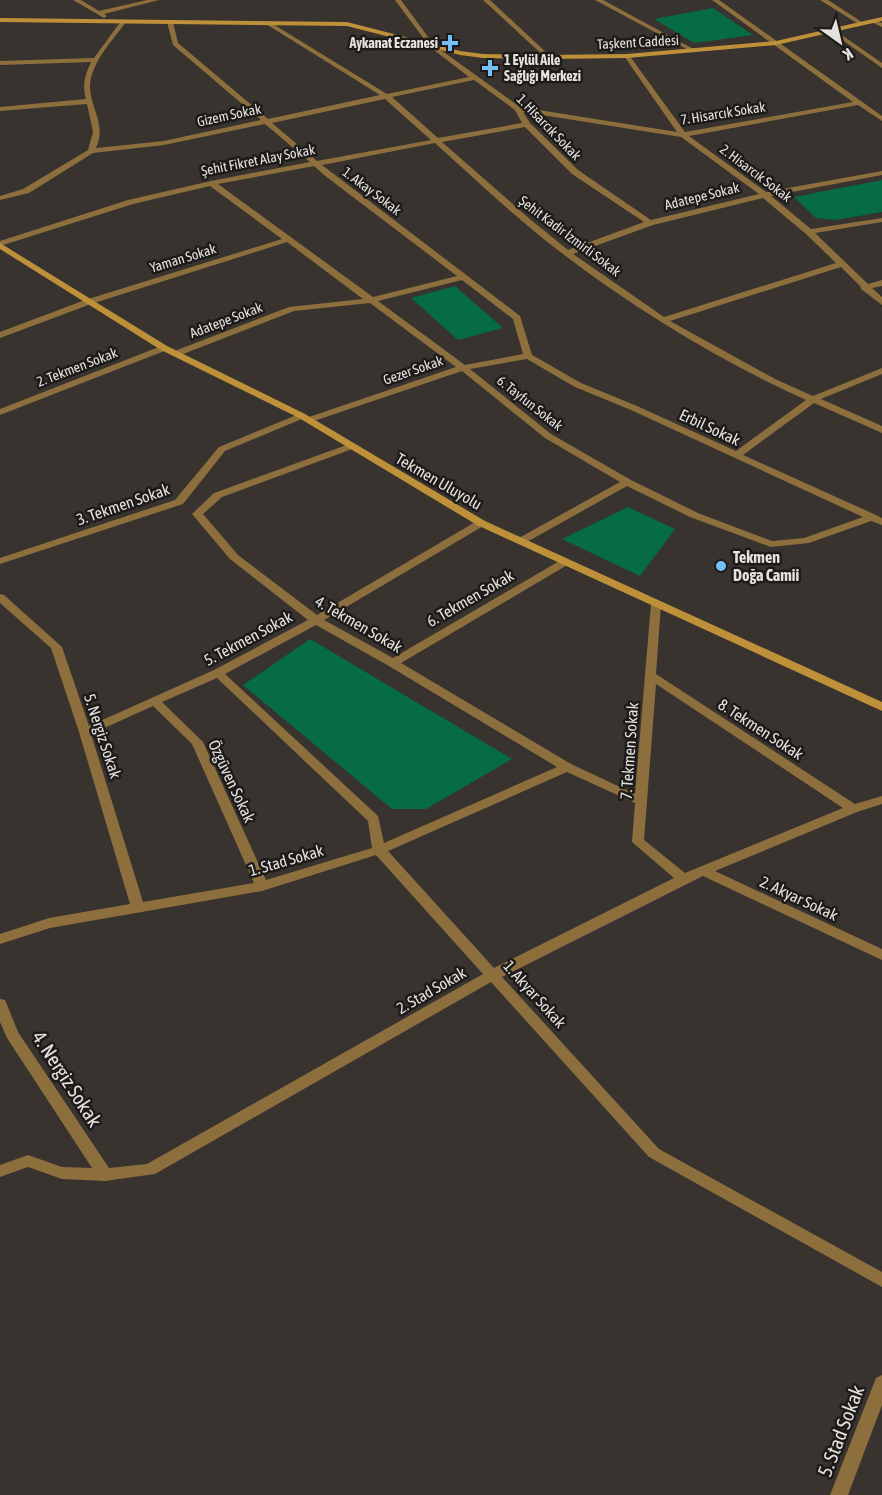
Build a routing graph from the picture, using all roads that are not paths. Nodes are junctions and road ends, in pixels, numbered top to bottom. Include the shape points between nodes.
1 (76, 0) edge
2 (156, 0) edge
3 (398, 0) edge
4 (486, 0) edge
5 (598, 0) edge
6 (715, 0) edge
7 (823, 0) edge
8 (98, 13) junction
9 (882, 19) edge
10 (0, 20) edge
11 (873, 21) junction
12 (113, 22) junction
13 (123, 22) junction
14 (170, 22) junction
15 (268, 23) junction
16 (862, 24) junction
17 (882, 25) edge
18 (833, 31) junction
19 (776, 43) junction
20 (432, 46) junction
21 (694, 51) junction
22 (627, 56) junction
23 (548, 57) junction
24 (96, 60) junction
25 (0, 63) edge
26 (882, 66) edge
27 (473, 78) junction
28 (386, 96) junction
29 (91, 101) junction
30 (861, 103) junction
31 (0, 109) edge
32 (518, 109) junction
33 (882, 119) edge
34 (268, 121) junction
35 (527, 124) junction
36 (683, 135) junction
37 (434, 140) junction
38 (91, 152) junction
39 (316, 162) junction
40 (882, 173) edge
41 (211, 183) junction
42 (765, 195) junction
43 (0, 198) edge
44 (882, 220) edge
45 (650, 223) junction
46 (809, 232) junction
47 (286, 240) junction
48 (0, 244) edge
49 (567, 254) junction
50 (842, 264) junction
51 (463, 277) junction
52 (882, 283) edge
53 (864, 287) junction
54 (369, 301) junction
55 (88, 302) junction
56 (882, 302) edge
57 (663, 320) junction
58 (0, 335) edge
59 (164, 348) junction
60 (175, 354) junction
61 (528, 356) junction
62 (463, 368) junction
63 (882, 371) edge
64 (813, 399) junction
65 (0, 412) edge
66 (305, 418) junction
67 (882, 430) edge
68 (352, 446) junction
69 (735, 456) junction
70 (627, 482) junction
71 (872, 517) junction
72 (882, 522) edge
73 (481, 523) junction
74 (521, 541) junction
75 (0, 561) edge
76 (565, 562) junction
77 (0, 597) edge
78 (656, 604) junction
79 (316, 620) junction
80 (393, 663) junction
81 (218, 673) junction
82 (651, 676) junction
83 (155, 702) junction
84 (882, 708) edge
85 (85, 732) junction
86 (567, 767) junction
87 (882, 800) edge
88 (641, 801) junction
89 (853, 809) junction
90 (379, 850) junction
91 (702, 870) junction
92 (683, 879) junction
93 (262, 886) junction
94 (138, 908) junction
95 (0, 939) edge
96 (882, 955) edge
97 (493, 975) junction
98 (0, 1004) edge
99 (0, 1171) edge
100 (105, 1175) junction
101 (882, 1280) edge
102 (882, 1383) edge
103 (838, 1495) edge

1 - 8 street
2 - 8 street
3 - 20 street, 1. Hisarcık Sokak
4 - 23 street
5 - 21 street
6 - 19 street
7 - 16 street
8 - 12 street
9 - 11 street, Taşkent Caddesi
10 - 12 street, Taşkent Caddesi
11 - 16 street, Taşkent Caddesi
11 - 17 street
12 - 13 street, Taşkent Caddesi
13 - 14 street, Taşkent Caddesi
13 - 24 street
14 - 15 street, Taşkent Caddesi
14 - 34 street, 1. Akay Sokak via 175,44
15 - 20 street, Taşkent Caddesi via 347,24
15 - 28 street, Şehit Kadir İzmirli Sokak
16 - 18 street, Taşkent Caddesi
18 - 19 street, Taşkent Caddesi
18 - 26 street
19 - 21 street, Taşkent Caddesi
19 - 30 street
20 - 23 street, Taşkent Caddesi via 483,56
20 - 27 street, 1. Hisarcık Sokak
21 - 22 street, Taşkent Caddesi
22 - 23 street, Taşkent Caddesi
22 - 36 street, 2. Hisarcık Sokak
24 - 25 street
24 - 29 street via 87,81
27 - 28 street, Gizem Sokak
27 - 32 street, 1. Hisarcık Sokak
28 - 34 street, Gizem Sokak
28 - 37 street, Şehit Kadir İzmirli Sokak
29 - 31 street
29 - 38 street via 97,128
30 - 33 street
30 - 36 street, 7. Hisarcık Sokak
32 - 35 street, 1. Hisarcık Sokak
32 - 36 street, 7. Hisarcık Sokak
34 - 38 street, Gizem Sokak via 164,143
34 - 39 street, 1. Akay Sokak
35 - 37 street, Şehit Fikret Alay Sokak
35 - 45 street, 1. Hisarcık Sokak via 575,172
36 - 42 street, 2. Hisarcık Sokak
37 - 39 street, Şehit Fikret Alay Sokak
37 - 49 street, Şehit Kadir İzmirli Sokak
38 - 43 street, Gizem Sokak via 26,191
39 - 41 street, Şehit Fikret Alay Sokak
39 - 51 street, 1. Akay Sokak
40 - 42 street, Adatepe Sokak
41 - 47 street, 6. Tayfun Sokak
41 - 48 street, Şehit Fikret Alay Sokak via 131,202
42 - 45 street, Adatepe Sokak
42 - 46 street, 2. Hisarcık Sokak
44 - 46 street
45 - 49 street, Adatepe Sokak
46 - 50 street, 2. Hisarcık Sokak
47 - 54 street, 6. Tayfun Sokak
47 - 55 street, Yaman Sokak
48 - 55 street, Tekmen Uluyolu
49 - 57 street, Şehit Kadir İzmirli Sokak
50 - 53 street, 2. Hisarcık Sokak
50 - 57 street
51 - 54 street, Adatepe Sokak
51 - 61 street, 1. Akay Sokak via 517,318
52 - 53 street
53 - 56 street, 2. Hisarcık Sokak
54 - 60 street, Adatepe Sokak via 292,309
54 - 62 street, 6. Tayfun Sokak
55 - 58 street, Yaman Sokak
55 - 59 street, Tekmen Uluyolu
57 - 64 street, Şehit Kadir İzmirli Sokak via 772,381
59 - 60 street, Tekmen Uluyolu
59 - 65 street, 2. Tekmen Sokak
60 - 66 street, Tekmen Uluyolu
61 - 62 street, Gezer Sokak
61 - 69 street, Erbil Sokak via 578,385
62 - 66 street, Gezer Sokak
62 - 70 street, 6. Tayfun Sokak via 548,436
63 - 64 street
64 - 67 street, Şehit Kadir İzmirli Sokak
64 - 69 street
66 - 68 street, Tekmen Uluyolu
66 - 75 street, 3. Tekmen Sokak via 222,449 179,502
68 - 73 street, Tekmen Uluyolu
68 - 79 street, 4. Tekmen Sokak via 218,495 197,514 234,557
69 - 71 street, Erbil Sokak
70 - 71 street, 6. Tayfun Sokak via 694,515 771,544 805,541
70 - 74 street
71 - 72 street, Erbil Sokak
73 - 74 street, Tekmen Uluyolu
73 - 79 street, 5. Tekmen Sokak
74 - 76 street, Tekmen Uluyolu
76 - 78 street, Tekmen Uluyolu
76 - 80 street, 6. Tekmen Sokak
77 - 85 street, 5. Nergiz Sokak via 56,647
78 - 82 street, 7. Tekmen Sokak
78 - 84 street, Tekmen Uluyolu
79 - 80 street, 4. Tekmen Sokak
79 - 81 street, 5. Tekmen Sokak
80 - 86 street, 4. Tekmen Sokak
81 - 83 street, 5. Tekmen Sokak
81 - 90 street via 375,819
82 - 88 street, 7. Tekmen Sokak
82 - 89 street, 8. Tekmen Sokak
83 - 85 street, 5. Tekmen Sokak
83 - 93 street, Özgüven Sokak via 197,742
85 - 94 street, 5. Nergiz Sokak
86 - 88 street, 4. Tekmen Sokak
86 - 90 street, 1. Stad Sokak
87 - 89 street, 2. Stad Sokak
88 - 92 street, 7. Tekmen Sokak via 638,842
89 - 91 street, 2. Stad Sokak
90 - 93 street, 1. Stad Sokak
90 - 97 street, 1. Akyar Sokak
91 - 92 street, 2. Stad Sokak
91 - 96 street, 2. Akyar Sokak
92 - 97 street, 2. Stad Sokak
93 - 94 street, 1. Stad Sokak
94 - 95 street, 1. Stad Sokak via 49,923
97 - 100 street, 2. Stad Sokak via 150,1170
97 - 101 street, 1. Akyar Sokak via 654,1153
98 - 100 street, 4. Nergiz Sokak via 12,1034
99 - 100 street, 2. Stad Sokak via 28,1161 62,1173
102 - 103 street, 5. Stad Sokak

